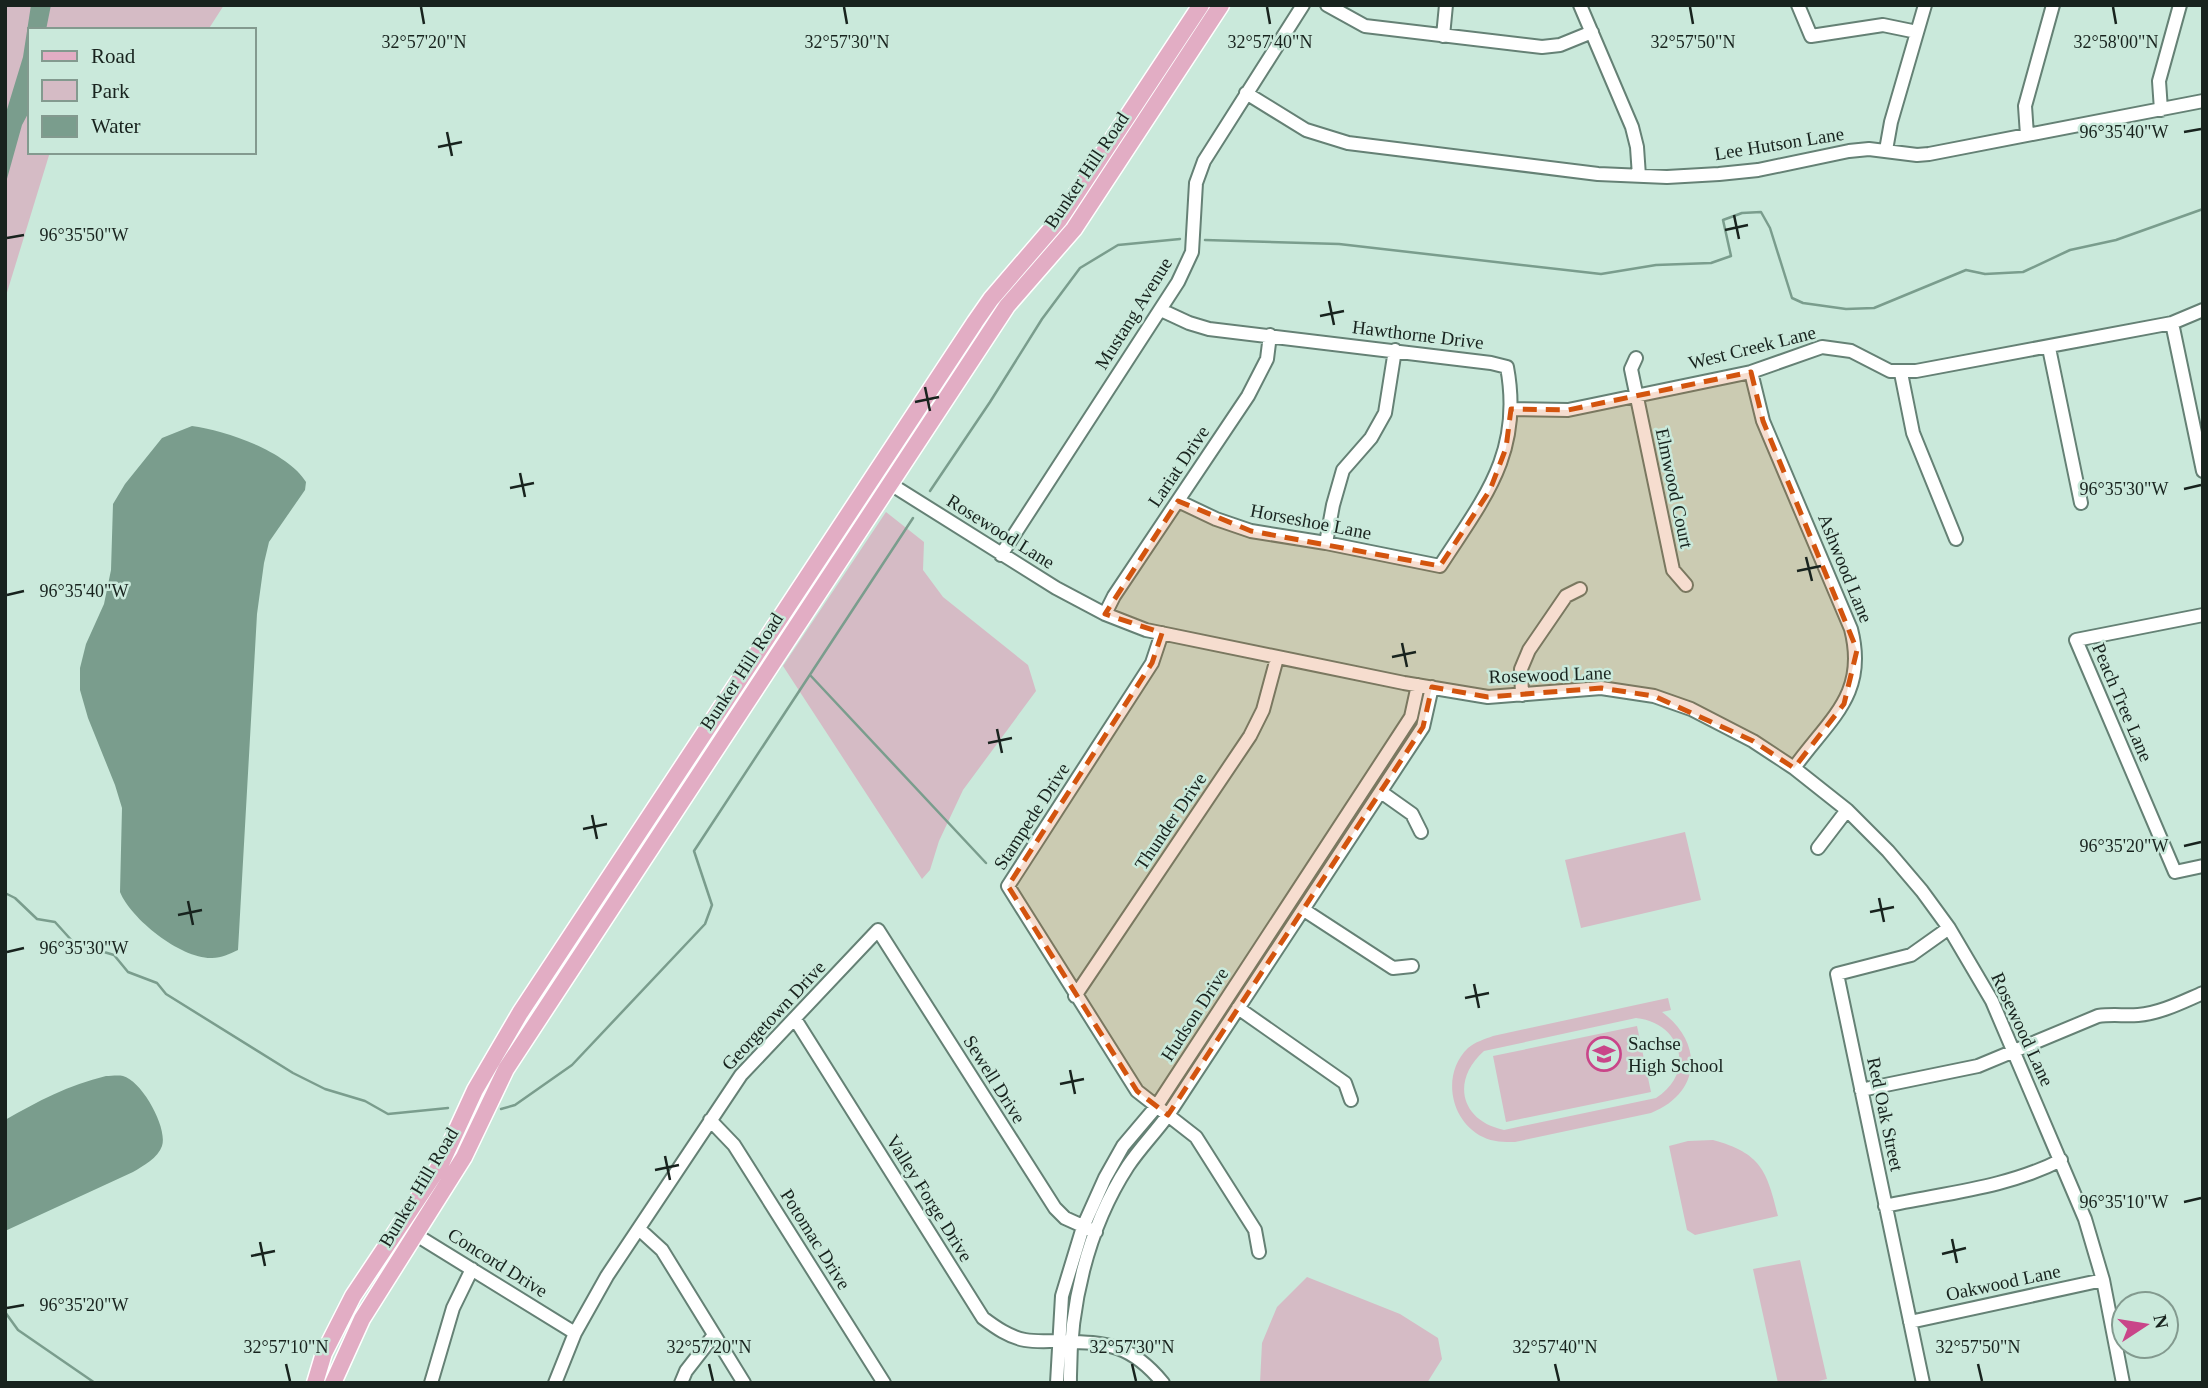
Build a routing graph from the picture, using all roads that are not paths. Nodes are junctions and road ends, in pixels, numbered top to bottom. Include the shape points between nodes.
1 (1201, 5) edge
2 (1221, 5) edge
3 (1303, 5) edge
4 (1327, 5) edge
5 (1446, 5) edge
6 (1580, 5) edge
7 (1798, 5) edge
8 (1925, 5) edge
9 (2053, 5) edge
10 (2180, 5) edge
11 (1592, 32) junction
12 (1917, 32) junction
13 (1443, 36) junction
14 (1245, 93) junction
15 (2203, 101) edge
16 (2161, 110) junction
17 (2027, 135) junction
18 (1886, 149) junction
19 (1639, 176) junction
20 (1161, 310) junction
21 (2203, 310) edge
22 (2172, 323) junction
23 (1270, 335) junction
24 (2049, 348) junction
25 (1395, 350) junction
26 (1636, 358) dead end
27 (1751, 372) junction
28 (1901, 373) junction
29 (1636, 394) junction
30 (1511, 409) junction
31 (2203, 471) edge
32 (876, 474) junction
33 (889, 484) junction
34 (1178, 500) junction
35 (2081, 503) dead end
36 (1956, 539) dead end
37 (1326, 543) junction
38 (1001, 555) junction
39 (1686, 584) dead end
40 (1580, 589) dead end
41 (1105, 614) junction
42 (2203, 615) edge
43 (1162, 633) junction
44 (1277, 658) junction
45 (1418, 685) junction
46 (1432, 687) junction
47 (1522, 695) junction
48 (1794, 768) junction
49 (1381, 792) junction
50 (1847, 810) junction
51 (1421, 832) dead end
52 (1818, 848) dead end
53 (2203, 866) edge
54 (1304, 910) junction
55 (1950, 928) junction
56 (878, 930) joint
57 (1412, 966) dead end
58 (2203, 993) edge
59 (1075, 996) junction
60 (1238, 1008) junction
61 (795, 1019) junction
62 (2014, 1051) junction
63 (1861, 1090) junction
64 (1351, 1100) dead end
65 (1156, 1107) junction
66 (1168, 1115) junction
67 (710, 1120) junction
68 (2061, 1160) junction
69 (1885, 1206) junction
70 (400, 1224) junction
71 (1083, 1227) junction
72 (639, 1229) junction
73 (1096, 1232) junction
74 (415, 1235) junction
75 (1259, 1252) dead end
76 (472, 1269) junction
77 (2103, 1280) junction
78 (1910, 1322) junction
79 (575, 1333) junction
80 (714, 1335) junction
81 (1065, 1342) junction
82 (315, 1383) edge
83 (333, 1383) edge
84 (431, 1383) edge
85 (555, 1383) edge
86 (681, 1383) edge
87 (744, 1383) edge
88 (884, 1383) edge
89 (1057, 1383) edge
90 (1070, 1383) edge
91 (1163, 1383) edge
92 (1923, 1383) edge
93 (2123, 1383) edge

1 - 32 main road, Bunker Hill Road via 1077,195 991,299
2 - 33 main road, Bunker Hill Road via 1074,229 1007,306
3 - 14 street, Mustang Avenue
4 - 13 street via 1365,26
5 - 13 street
6 - 11 street
7 - 12 street via 1811,36 1883,25
8 - 12 street
9 - 17 street via 2025,106
10 - 16 street via 2159,81
11 - 13 street via 1542,47
11 - 19 street via 1632,127
12 - 18 street
14 - 19 street, Lee Hutson Lane via 1306,130 1348,143
14 - 20 street, Mustang Avenue via 1204,161 1196,183 1192,252
15 - 16 street, Lee Hutson Lane
16 - 17 street, Lee Hutson Lane
17 - 18 street, Lee Hutson Lane via 1929,154
18 - 19 street, Lee Hutson Lane via 1849,151 1758,170
20 - 23 street, Hawthorne Drive via 1209,329
20 - 38 street, Mustang Avenue
21 - 22 street, West Creek Lane
22 - 24 street, West Creek Lane
22 - 31 street
23 - 25 street, Hawthorne Drive
23 - 34 street, Lariat Drive via 1267,359 1248,396
24 - 28 street, West Creek Lane
24 - 35 street
25 - 30 street, Hawthorne Drive via 1507,367
25 - 37 street via 1385,413 1371,438 1343,470
26 - 29 street, Elmwood Court via 1631,369
27 - 28 street, West Creek Lane via 1822,346 1852,351
27 - 29 street, West Creek Lane
27 - 48 street, Ashwood Lane via 1763,421 1857,650 1852,687 1844,704
28 - 36 street via 1913,433
29 - 30 street, West Creek Lane via 1568,410
29 - 39 street, Elmwood Court via 1673,570
30 - 37 street, Horseshoe Lane via 1506,448 1490,489 1440,566
32 - 33 street, Rosewood Lane
32 - 70 main road, Bunker Hill Road via 520,1013 474,1090 441,1164
33 - 38 street, Rosewood Lane
33 - 74 main road, Bunker Hill Road via 506,1069 464,1157
34 - 37 street, Horseshoe Lane via 1251,531
34 - 41 street, Lariat Drive
38 - 41 street, Rosewood Lane
40 - 47 street via 1566,596 1529,650 1521,669
41 - 43 street, Rosewood Lane
42 - 53 street, Peach Tree Lane via 2076,640 2175,872
43 - 44 street, Rosewood Lane
43 - 59 street, Stampede Drive via 1152,663 1008,886
44 - 45 street, Rosewood Lane
44 - 59 street, Thunder Drive via 1263,710 1250,736
45 - 46 street, Rosewood Lane
45 - 65 street, Hudson Drive via 1410,717
46 - 47 street, Rosewood Lane via 1489,697
46 - 49 street, Hudson Drive via 1423,727
47 - 48 street, Rosewood Lane via 1601,688 1654,696 1754,741
48 - 50 street, Rosewood Lane
49 - 51 street via 1412,814
49 - 54 street, Hudson Drive
50 - 52 street
50 - 55 street, Rosewood Lane via 1914,881
54 - 57 street via 1392,968
54 - 60 street, Hudson Drive
55 - 62 street, Rosewood Lane via 1992,1001
55 - 63 street, Red Oak Street via 1911,955 1837,974
56 - 61 street, Georgetown Drive
56 - 71 street, Sewell Drive via 1038,1183 1065,1218
58 - 62 street via 2157,1012 2098,1016
59 - 65 street, Stampede Drive via 1137,1091
60 - 64 street via 1345,1083
60 - 66 street, Hudson Drive
61 - 67 street, Georgetown Drive via 741,1075
61 - 81 street, Valley Forge Drive via 982,1318 1026,1340
62 - 63 street via 1978,1066
62 - 68 street, Rosewood Lane
63 - 69 street, Red Oak Street
65 - 66 street, Stampede Drive
65 - 71 street, Hudson Drive via 1123,1146
66 - 73 street, Hudson Drive via 1126,1168
66 - 75 street, Stampede Drive via 1196,1137 1255,1230
67 - 72 street, Georgetown Drive
67 - 88 street, Potomac Drive via 734,1145
68 - 69 street via 2006,1181
68 - 77 street, Rosewood Lane
69 - 78 street, Red Oak Street
70 - 74 street, Concord Drive
70 - 82 main road, Bunker Hill Road via 353,1296 324,1353
71 - 73 street, Sewell Drive
71 - 81 street, Hudson Drive via 1062,1296
72 - 79 street, Georgetown Drive
72 - 80 street via 662,1250
73 - 81 street, Hudson Drive
74 - 76 street, Concord Drive
74 - 83 main road, Bunker Hill Road via 362,1319
76 - 79 street, Concord Drive
76 - 84 street via 453,1308
77 - 78 street, Oakwood Lane
77 - 93 street, Rosewood Lane
78 - 92 street, Red Oak Street
79 - 85 street, Georgetown Drive
80 - 86 street
80 - 87 street
81 - 89 street, Hudson Drive
81 - 90 street, Hudson Drive
81 - 91 street, Valley Forge Drive via 1107,1344 1128,1351 1147,1363

